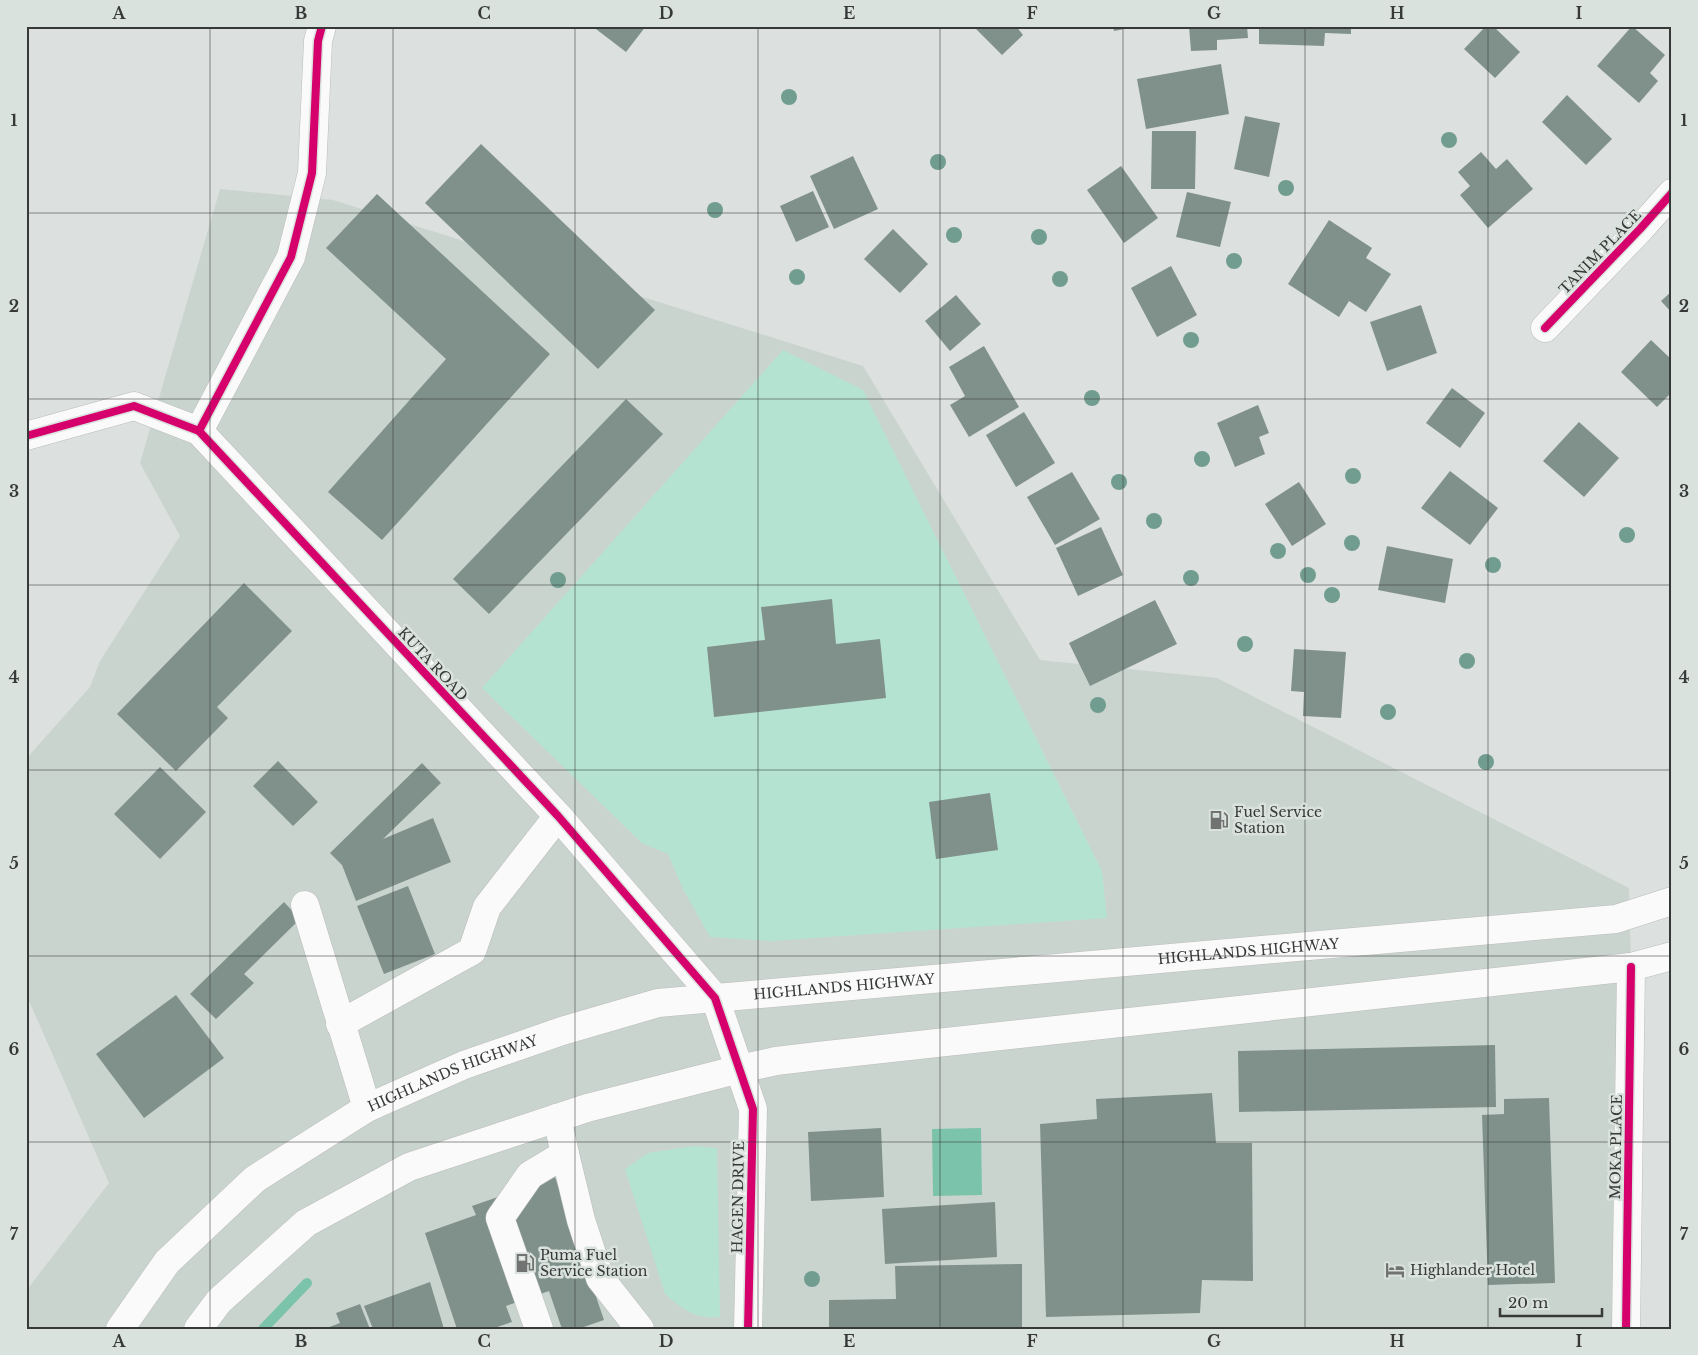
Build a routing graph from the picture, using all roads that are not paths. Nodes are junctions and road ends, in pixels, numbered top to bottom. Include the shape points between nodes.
1 (322, 26) edge
2 (1672, 193) edge
3 (1545, 328) dead end
4 (199, 431) junction
5 (26, 436) edge
6 (558, 816) junction
7 (1672, 901) edge
8 (305, 905) dead end
9 (1672, 956) edge
10 (1631, 967) junction
11 (715, 998) junction
12 (340, 1024) junction
13 (740, 1069) junction
14 (367, 1108) junction
15 (557, 1118) junction
16 (565, 1154) junction
17 (120, 1329) edge
18 (198, 1329) edge
19 (540, 1329) edge
20 (640, 1329) edge
21 (748, 1329) edge
22 (1626, 1329) edge

1 - 4 main road via 318,41 312,173 291,257
2 - 3 main road, TANIM PLACE
4 - 5 main road, KUTA ROAD via 134,406
4 - 6 main road, KUTA ROAD
6 - 11 main road, KUTA ROAD
6 - 12 main road via 487,907 472,951
7 - 11 main road, HIGHLANDS HIGHWAY via 1616,918
8 - 12 main road
9 - 10 main road
10 - 13 main road via 801,1058
10 - 22 main road, MOKA PLACE
11 - 13 main road, KUTA ROAD
11 - 14 main road, HIGHLANDS HIGHWAY via 658,1003 562,1031 464,1065
12 - 14 main road
13 - 15 main road
13 - 21 main road, HAGEN DRIVE via 752,1109
14 - 17 main road, HIGHLANDS HIGHWAY via 255,1179 167,1262
15 - 16 main road
15 - 18 main road via 409,1167 306,1223 219,1301
16 - 19 main road via 530,1175 500,1218
16 - 20 main road via 581,1220 600,1278

